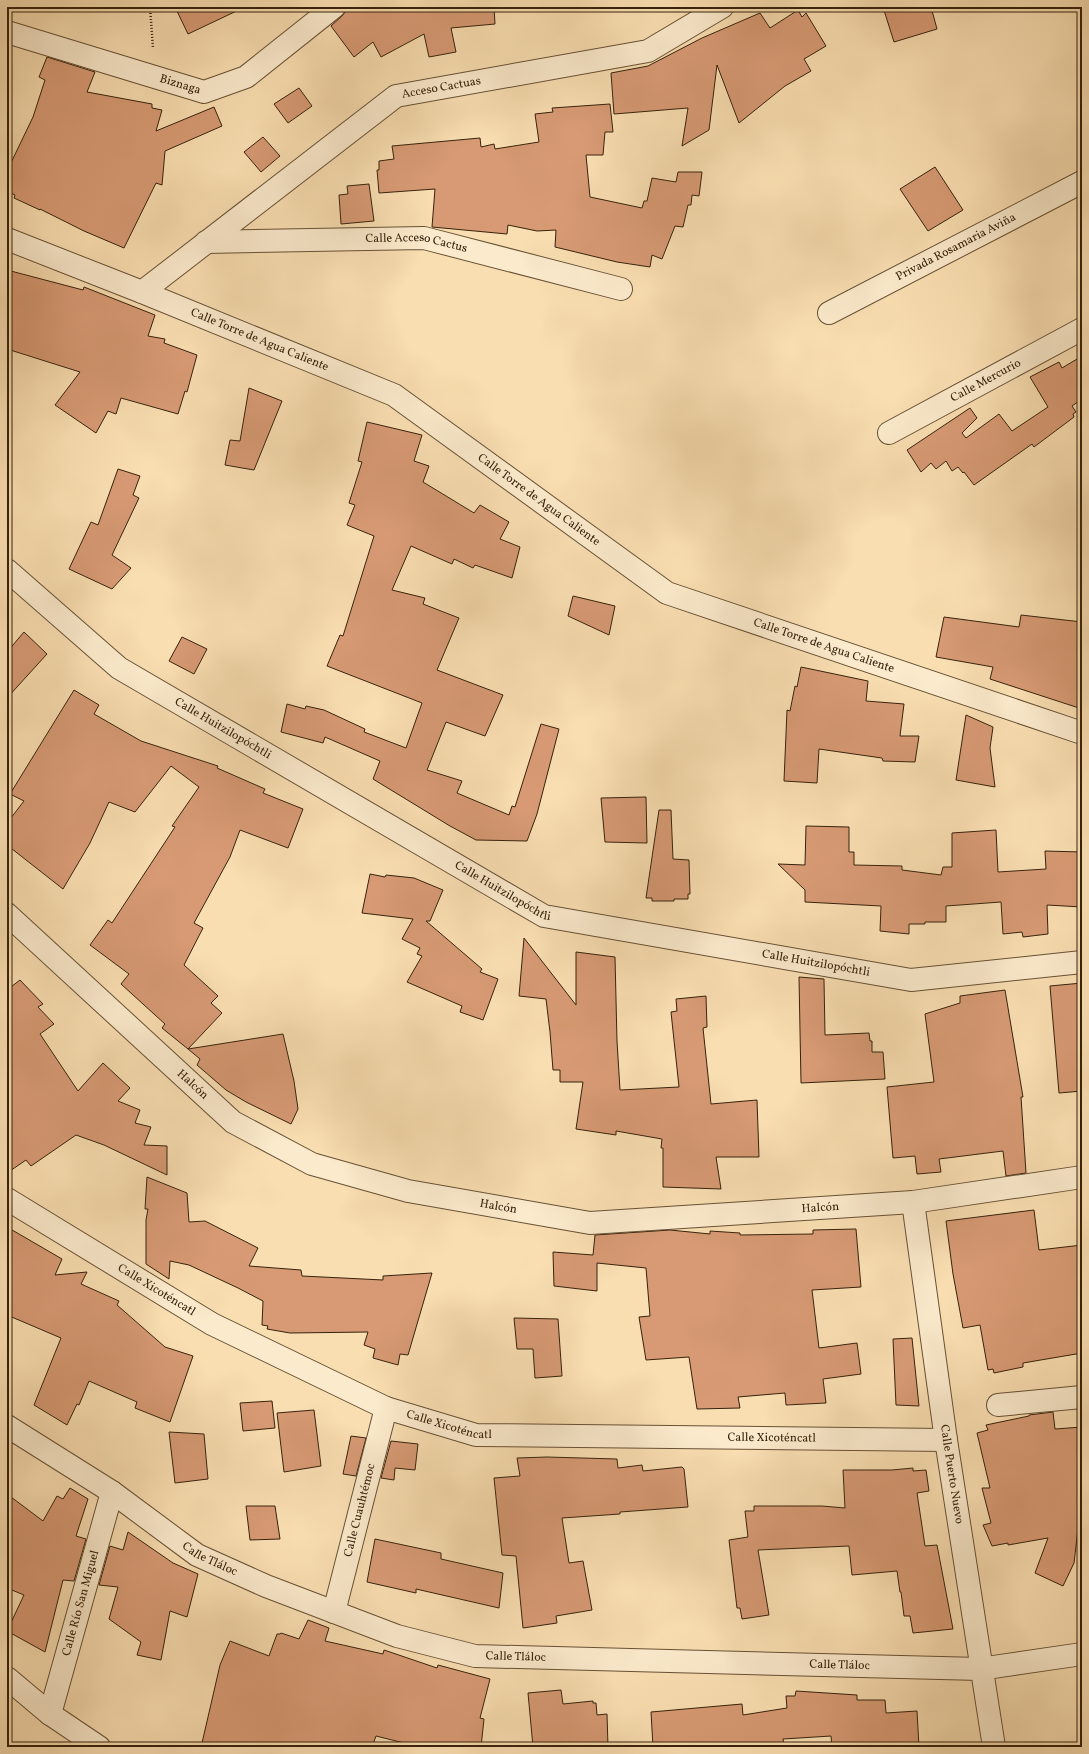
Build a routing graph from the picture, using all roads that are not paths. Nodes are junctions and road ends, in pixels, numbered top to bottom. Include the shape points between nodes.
1 (334, 7) edge
2 (722, 7) edge
3 (7, 32) edge
4 (1082, 182) edge
5 (7, 239) edge
6 (206, 242) junction
7 (621, 289) dead end
8 (142, 292) junction
9 (829, 313) dead end
10 (1082, 329) edge
11 (889, 433) dead end
12 (7, 570) edge
13 (1082, 733) edge
14 (7, 914) edge
15 (1082, 962) edge
16 (1082, 1177) edge
17 (7, 1199) edge
18 (913, 1202) junction
19 (1082, 1397) edge
20 (998, 1405) dead end
21 (386, 1408) junction
22 (7, 1426) edge
23 (946, 1440) junction
24 (112, 1492) junction
25 (334, 1612) junction
26 (1082, 1654) edge
27 (980, 1669) junction
28 (7, 1678) edge
29 (50, 1714) junction
30 (99, 1747) edge
31 (994, 1747) edge

1 - 3 street, Biznaga via 246,77 204,92
2 - 6 street, Acceso Cactuas via 648,52 396,96
4 - 9 street, Privada Rosamaria Aviña
5 - 8 street, Calle Torre de Agua Caliente
6 - 7 street, Calle Acceso Cactus via 424,238
6 - 8 street, Acceso Cactuas
8 - 13 street, Calle Torre de Agua Caliente via 394,395 667,593
10 - 11 street, Calle Mercurio
12 - 15 street, Calle Huitzilopóchtli via 119,668 544,916 911,980
14 - 18 street, Halcón via 233,1122 312,1164 408,1191 590,1224
16 - 18 street, Halcón
17 - 21 street, Calle Xicoténcatl via 212,1324
18 - 23 street, Calle Puerto Nuevo
19 - 20 street
21 - 23 street, Calle Xicoténcatl via 476,1435
21 - 25 street, Calle Cuauhtémoc
22 - 24 street, Calle Tláloc
23 - 27 street, Calle Puerto Nuevo
24 - 25 street, Calle Tláloc via 197,1555 266,1586
24 - 29 street, Calle Río San Miguel
25 - 27 street, Calle Tláloc via 397,1636 475,1656
26 - 27 street, Calle Tláloc
27 - 31 street, Calle Puerto Nuevo
28 - 29 street
29 - 30 street

